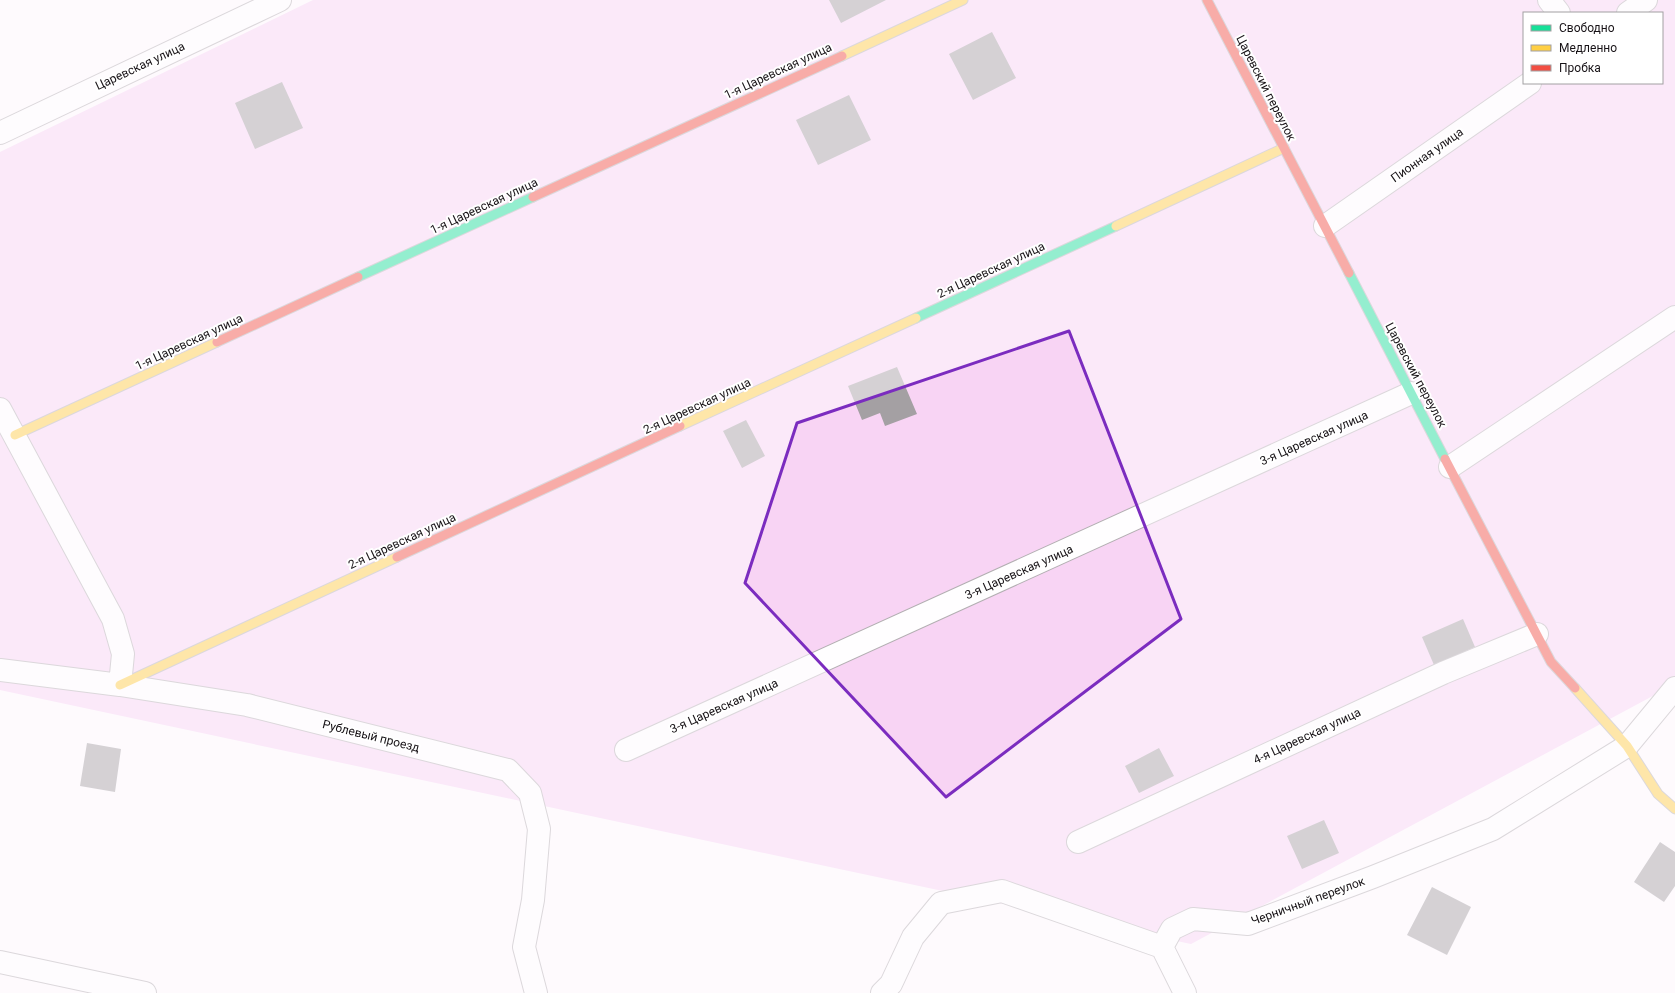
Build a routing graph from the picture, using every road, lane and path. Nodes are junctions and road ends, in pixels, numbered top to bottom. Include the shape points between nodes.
1 (280, 0) edge
2 (963, 0) edge
3 (1207, 0) edge
4 (1549, 0) edge
5 (1646, 0) edge
6 (1558, 12) edge
7 (1629, 12) edge
8 (1529, 84) edge
9 (0, 132) edge
10 (1284, 148) junction
11 (1325, 226) junction
12 (1675, 317) edge
13 (1411, 393) junction
14 (0, 409) edge
15 (15, 435) junction
16 (1450, 467) junction
17 (1537, 634) junction
18 (0, 670) edge
19 (120, 685) junction
20 (1675, 688) edge
21 (1626, 746) junction
22 (626, 750) dead end
23 (1675, 809) edge
24 (1078, 842) dead end
25 (1162, 947) junction
26 (0, 962) edge
27 (145, 993) edge
28 (536, 993) edge
29 (882, 993) edge
30 (1185, 993) edge

1 - 9 street, Царевская улица
2 - 15 street, 1-я Царевская улица
3 - 10 street, Царевский переулок
4 - 6 street
5 - 7 street
8 - 11 street, Пионная улица
10 - 11 street, Царевский переулок
10 - 19 street, 2-я Царевская улица
11 - 13 street, Царевский переулок
12 - 16 street
13 - 16 street, Царевский переулок
13 - 22 street, 3-я Царевская улица
14 - 15 street
15 - 19 street via 114,619 123,654
16 - 17 street, Царевский переулок
17 - 21 street, Царевский переулок via 1551,662
17 - 24 street, 4-я Царевская улица via 1443,673
18 - 19 street, Рублевый проезд
19 - 28 street, Рублевый проезд via 247,705 508,770 530,793 539,829 533,900 524,947
20 - 21 street, Черничный переулок
21 - 23 street, Царевский переулок via 1658,794
21 - 25 street, Черничный переулок via 1493,829 1248,924 1193,919 1172,930
25 - 29 street via 1002,891 941,903 913,937 891,984
25 - 30 street
26 - 27 street

